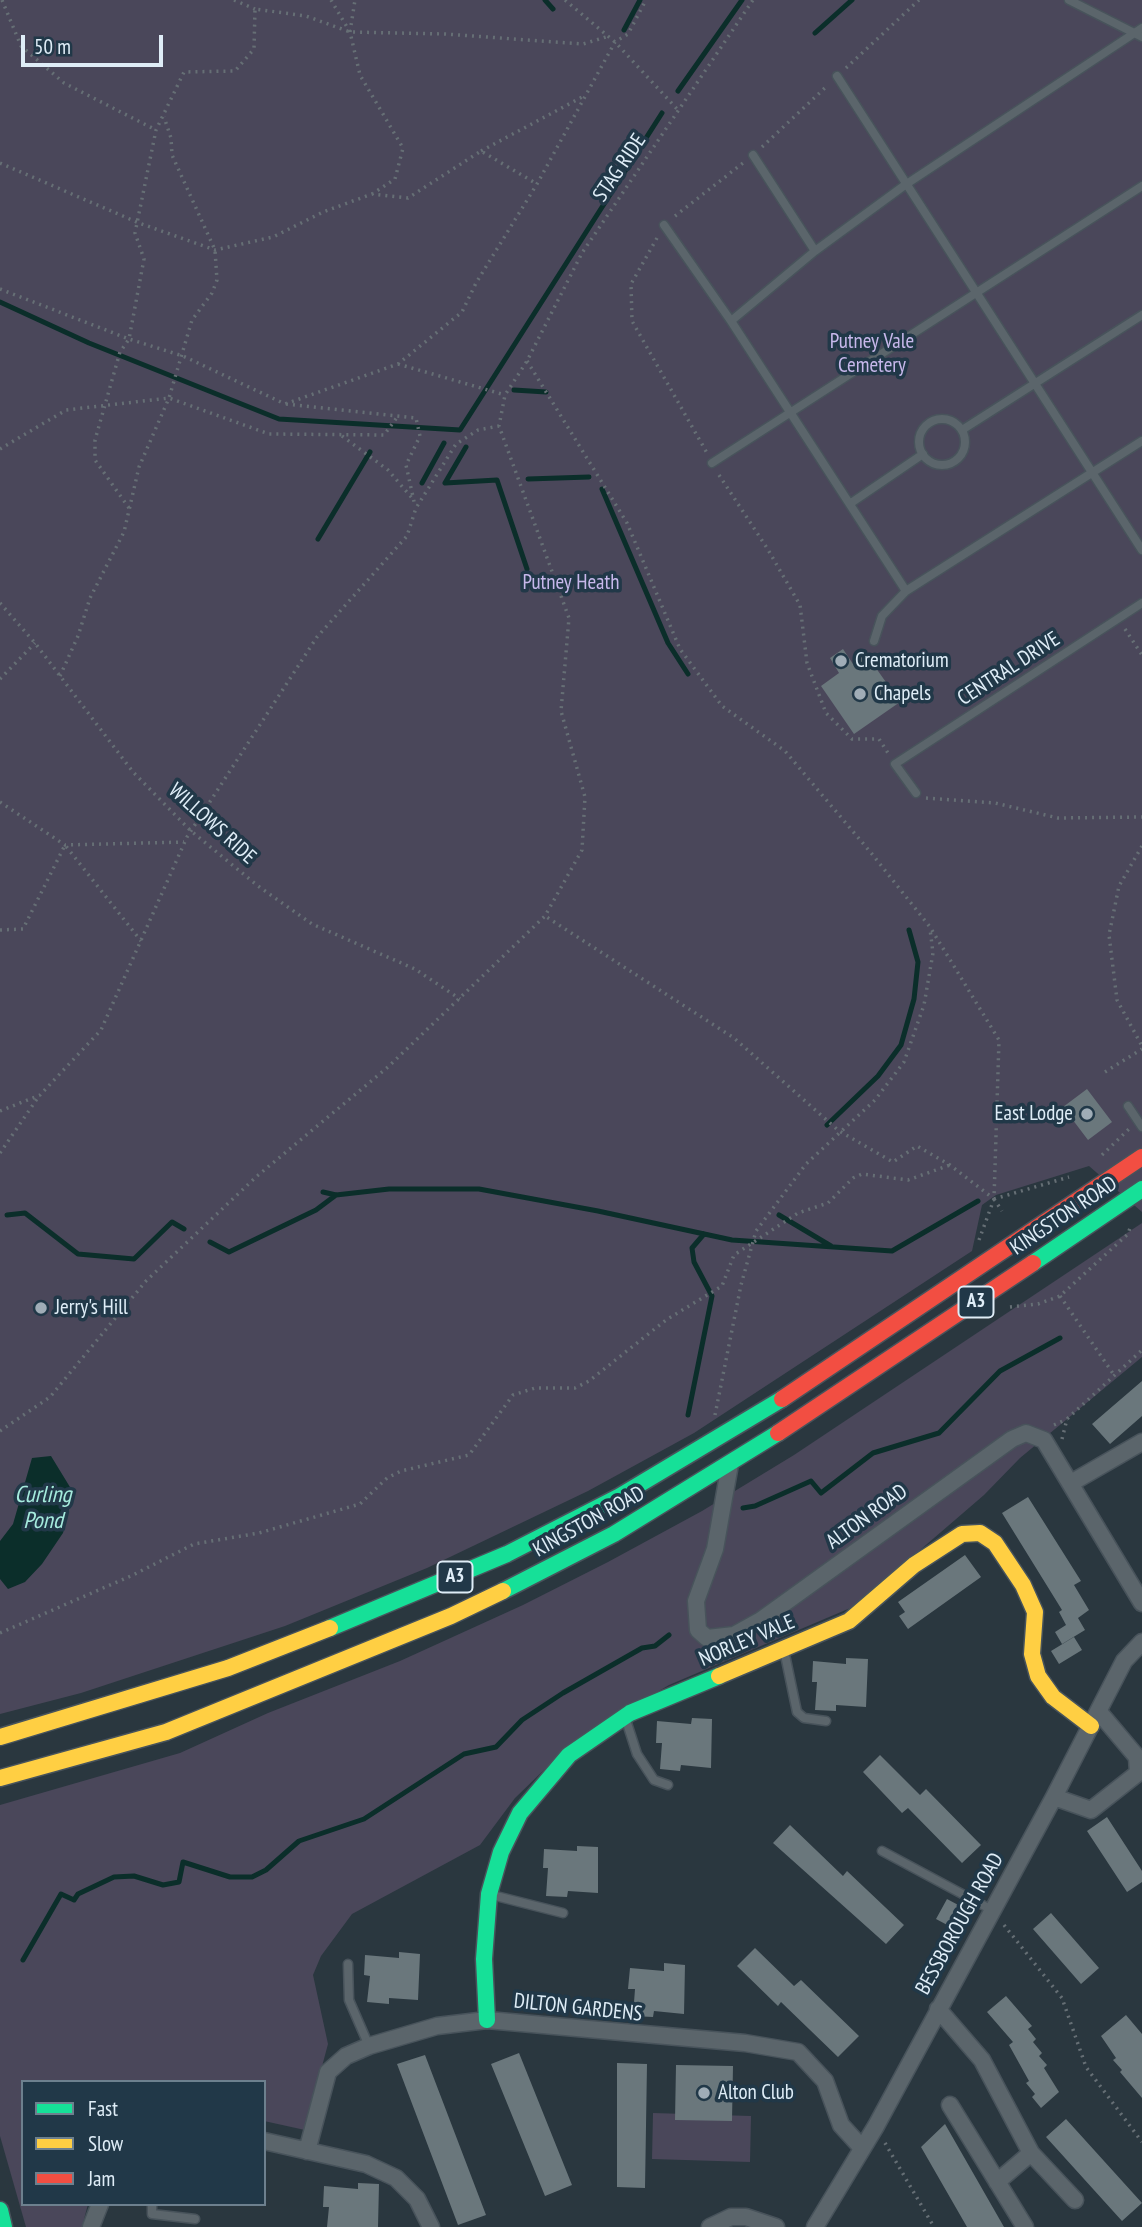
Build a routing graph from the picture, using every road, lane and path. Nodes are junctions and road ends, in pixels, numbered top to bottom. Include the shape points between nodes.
1 (2, 0) edge
2 (234, 0) edge
3 (331, 0) edge
4 (355, 0) edge
5 (565, 0) edge
6 (646, 0) edge
7 (754, 0) edge
8 (1069, 0) edge
9 (255, 9) junction
10 (350, 32) junction
11 (1140, 33) edge
12 (606, 37) junction
13 (615, 42) junction
14 (837, 76) dead end
15 (587, 94) junction
16 (678, 110) junction
17 (163, 115) junction
18 (156, 130) junction
19 (481, 151) junction
20 (753, 155) dead end
21 (0, 163) edge
22 (537, 184) junction
23 (905, 185) junction
24 (1142, 186) edge
25 (372, 194) junction
26 (139, 223) junction
27 (664, 225) dead end
28 (215, 250) junction
29 (815, 251) junction
30 (0, 289) edge
31 (977, 293) junction
32 (1142, 315) edge
33 (731, 321) junction
34 (129, 339) junction
35 (183, 356) junction
36 (527, 361) junction
37 (398, 363) junction
38 (1035, 383) junction
39 (505, 395) junction
40 (169, 398) junction
41 (285, 404) junction
42 (106, 407) junction
43 (791, 412) junction
44 (398, 416) junction
45 (499, 426) junction
46 (962, 430) junction
47 (340, 435) junction
48 (1142, 441) edge
49 (0, 449) edge
50 (923, 454) junction
51 (712, 463) dead end
52 (1093, 473) junction
53 (414, 499) junction
54 (851, 503) junction
55 (129, 508) junction
56 (416, 508) junction
57 (1142, 550) edge
58 (906, 591) junction
59 (0, 603) edge
60 (1142, 603) edge
61 (1118, 618) junction
62 (874, 640) dead end
63 (35, 643) junction
64 (1142, 655) edge
65 (60, 676) junction
66 (0, 679) edge
67 (918, 795) joint
68 (0, 802) edge
69 (1142, 817) edge
70 (191, 831) junction
71 (185, 842) junction
72 (65, 845) junction
73 (1142, 846) edge
74 (545, 916) junction
75 (930, 927) junction
76 (0, 930) edge
77 (141, 941) junction
78 (460, 999) junction
79 (1142, 1047) edge
80 (1105, 1072) dead end
81 (40, 1095) junction
82 (1128, 1106) dead end
83 (0, 1111) edge
84 (1142, 1127) edge
85 (1131, 1128) dead end
86 (839, 1130) junction
87 (0, 1153) edge
88 (1142, 1157) edge
89 (1094, 1163) dead end
90 (950, 1165) junction
91 (1078, 1174) dead end
92 (1142, 1189) edge
93 (993, 1199) junction
94 (1002, 1211) dead end
95 (1131, 1223) dead end
96 (751, 1243) junction
97 (978, 1243) dead end
98 (1060, 1296) junction
99 (1003, 1307) dead end
100 (1142, 1350) edge
101 (1114, 1375) junction
102 (726, 1416) dead end
103 (0, 1432) edge
104 (1142, 1442) edge
105 (1053, 1455) junction
106 (730, 1465) junction
107 (1071, 1483) junction
108 (1142, 1603) edge
109 (0, 1633) edge
110 (1142, 1642) edge
111 (784, 1647) junction
112 (625, 1717) junction
113 (1095, 1719) junction
114 (826, 1721) dead end
115 (0, 1737) edge
116 (0, 1778) edge
117 (668, 1785) dead end
118 (1054, 1797) junction
119 (882, 1851) dead end
120 (489, 1894) junction
121 (992, 1910) junction
122 (563, 1913) dead end
123 (348, 1964) dead end
124 (938, 2009) junction
125 (487, 2020) junction
126 (369, 2046) junction
127 (950, 2105) dead end
128 (876, 2126) junction
129 (266, 2141) edge
130 (1142, 2142) edge
131 (862, 2148) junction
132 (307, 2151) junction
133 (1031, 2153) junction
134 (998, 2182) junction
135 (1075, 2200) dead end
136 (99, 2206) edge
137 (152, 2206) edge
138 (0, 2210) edge
139 (195, 2219) dead end
140 (5, 2227) edge
141 (91, 2227) edge
142 (431, 2227) edge
143 (710, 2227) edge
144 (776, 2227) edge
145 (815, 2227) edge
146 (934, 2227) edge
147 (1026, 2227) edge

1 - 18 path via 21,46 56,75
2 - 9 path
3 - 10 path
4 - 10 path
5 - 12 path
6 - 13 path via 628,34
7 - 16 path, STAG RIDE
8 - 11 lane
9 - 10 path via 306,16
9 - 17 path via 254,49 235,71 184,72
10 - 12 path via 583,44
10 - 25 path via 360,75 403,148 396,179
11 - 23 lane
12 - 13 path
13 - 15 path
13 - 16 path
14 - 23 lane
15 - 19 path
15 - 22 path
16 - 36 path, STAG RIDE via 582,253
17 - 18 path
17 - 28 path via 172,155
18 - 26 path
19 - 22 path
19 - 25 path via 408,198
20 - 29 lane
21 - 26 path
22 - 37 path via 462,312
23 - 29 lane
23 - 31 lane
24 - 31 lane
25 - 28 path via 274,237
26 - 28 path
26 - 34 path via 135,233 144,260
27 - 33 lane
28 - 35 path via 217,280 192,320
29 - 33 lane
30 - 34 path
31 - 38 lane
31 - 43 lane
32 - 38 lane
33 - 43 lane
34 - 35 path
34 - 42 path via 120,352
35 - 40 path
35 - 41 path
36 - 39 path, STAG RIDE
36 - 75 path via 627,523 680,649 722,706 785,751
37 - 39 path
37 - 41 path
38 - 46 lane
38 - 52 lane
39 - 45 path
40 - 42 path
40 - 47 path via 269,435
40 - 55 path via 139,467
41 - 44 path
42 - 49 path via 66,410
42 - 55 path via 94,440 95,460
43 - 51 lane
43 - 54 lane
44 - 47 path via 384,435
44 - 53 path via 416,418 420,436 406,465
45 - 56 path via 478,430 456,444
45 - 74 path via 569,618 561,711 585,797 582,850
46 - 50 lane via 964,449 956,460 935,464
46 - 50 lane via 948,420 933,421 919,439
47 - 53 path via 388,470
48 - 52 lane
50 - 54 lane
52 - 57 lane
52 - 58 lane
53 - 56 path
54 - 58 lane
55 - 65 path via 124,532 90,598
56 - 70 path via 407,536 317,637
58 - 62 lane via 882,616
59 - 63 path, WILLOWS RIDE
60 - 61 lane, CENTRAL DRIVE
61 - 64 path
61 - 67 lane, CENTRAL DRIVE via 895,764
63 - 65 path, WILLOWS RIDE
63 - 66 path
65 - 70 path, WILLOWS RIDE via 133,772
67 - 69 path via 995,803 1058,818
68 - 72 path
70 - 71 path
70 - 78 path, WILLOWS RIDE via 312,924 415,969
71 - 72 path
71 - 77 path
72 - 76 path via 23,929
72 - 77 path
73 - 79 path via 1119,886 1109,935 1117,1000
74 - 78 path
74 - 86 path via 734,1038
75 - 86 path via 933,953 924,1005 904,1062 875,1100
75 - 93 path via 999,1040
77 - 81 path via 101,1030
78 - 103 path via 146,1281 50,1397
79 - 80 path
81 - 83 path
81 - 87 path
82 - 84 lane
85 - 89 path
86 - 90 path via 893,1162 917,1146
86 - 96 path via 774,1205
88 - 115 main road, KINGSTON ROAD / A3 via 754,1418 541,1536 394,1603 228,1668
90 - 93 path
90 - 96 path via 908,1180 862,1174 828,1203 798,1213
91 - 93 path
92 - 106 main road, KINGSTON ROAD / A3
93 - 94 path
93 - 97 path
95 - 98 path via 1128,1234
96 - 102 path via 714,1423
96 - 109 path via 734,1255 722,1286 666,1320 589,1381 575,1388 535,1388 513,1395 469,1455 401,1471 360,1504 259,1533 194,1544 133,1576
98 - 99 path via 1038,1304
98 - 101 path
100 - 101 path
101 - 105 path via 1068,1419
104 - 107 street
105 - 106 street, ALTON ROAD via 1035,1434 1012,1439 761,1620 716,1639 698,1630 695,1616 715,1549
105 - 107 street, ALTON ROAD
106 - 116 main road, KINGSTON ROAD / A3 via 614,1534 451,1616 166,1731
107 - 108 street, ALTON ROAD
110 - 113 street, BESSBOROUGH ROAD via 1124,1661
111 - 112 main road, NORLEY VALE
111 - 113 main road, NORLEY VALE via 849,1621 914,1565 962,1534 980,1533 995,1543 1035,1612 1032,1654 1038,1676 1053,1698
111 - 114 lane via 797,1712 804,1718
112 - 117 lane via 642,1763 654,1780
112 - 120 main road, NORLEY VALE via 569,1755 520,1813 501,1852
113 - 118 street, BESSBOROUGH ROAD
113 - 118 street via 1138,1757 1138,1773 1091,1810
118 - 121 street, BESSBOROUGH ROAD
119 - 121 lane
120 - 122 lane
120 - 125 main road, NORLEY VALE via 484,1959
121 - 124 street, BESSBOROUGH ROAD
121 - 130 path via 1062,1997 1086,2067
123 - 126 lane via 349,2000
124 - 128 street, BESSBOROUGH ROAD
124 - 133 street via 982,2060
125 - 126 street, DILTON GARDENS via 437,2026
125 - 131 street, DILTON GARDENS via 745,2043 798,2052 825,2081 841,2124
126 - 132 street, DILTON GARDENS via 346,2056 328,2072
127 - 134 street
128 - 131 street, BESSBOROUGH ROAD
128 - 146 path
129 - 132 street
131 - 145 street, BESSBOROUGH ROAD
132 - 142 street via 366,2164 396,2178 417,2199
133 - 134 street
133 - 135 street
134 - 147 street
136 - 141 street
137 - 139 lane via 152,2214
138 - 140 main road
143 - 144 street via 731,2217

